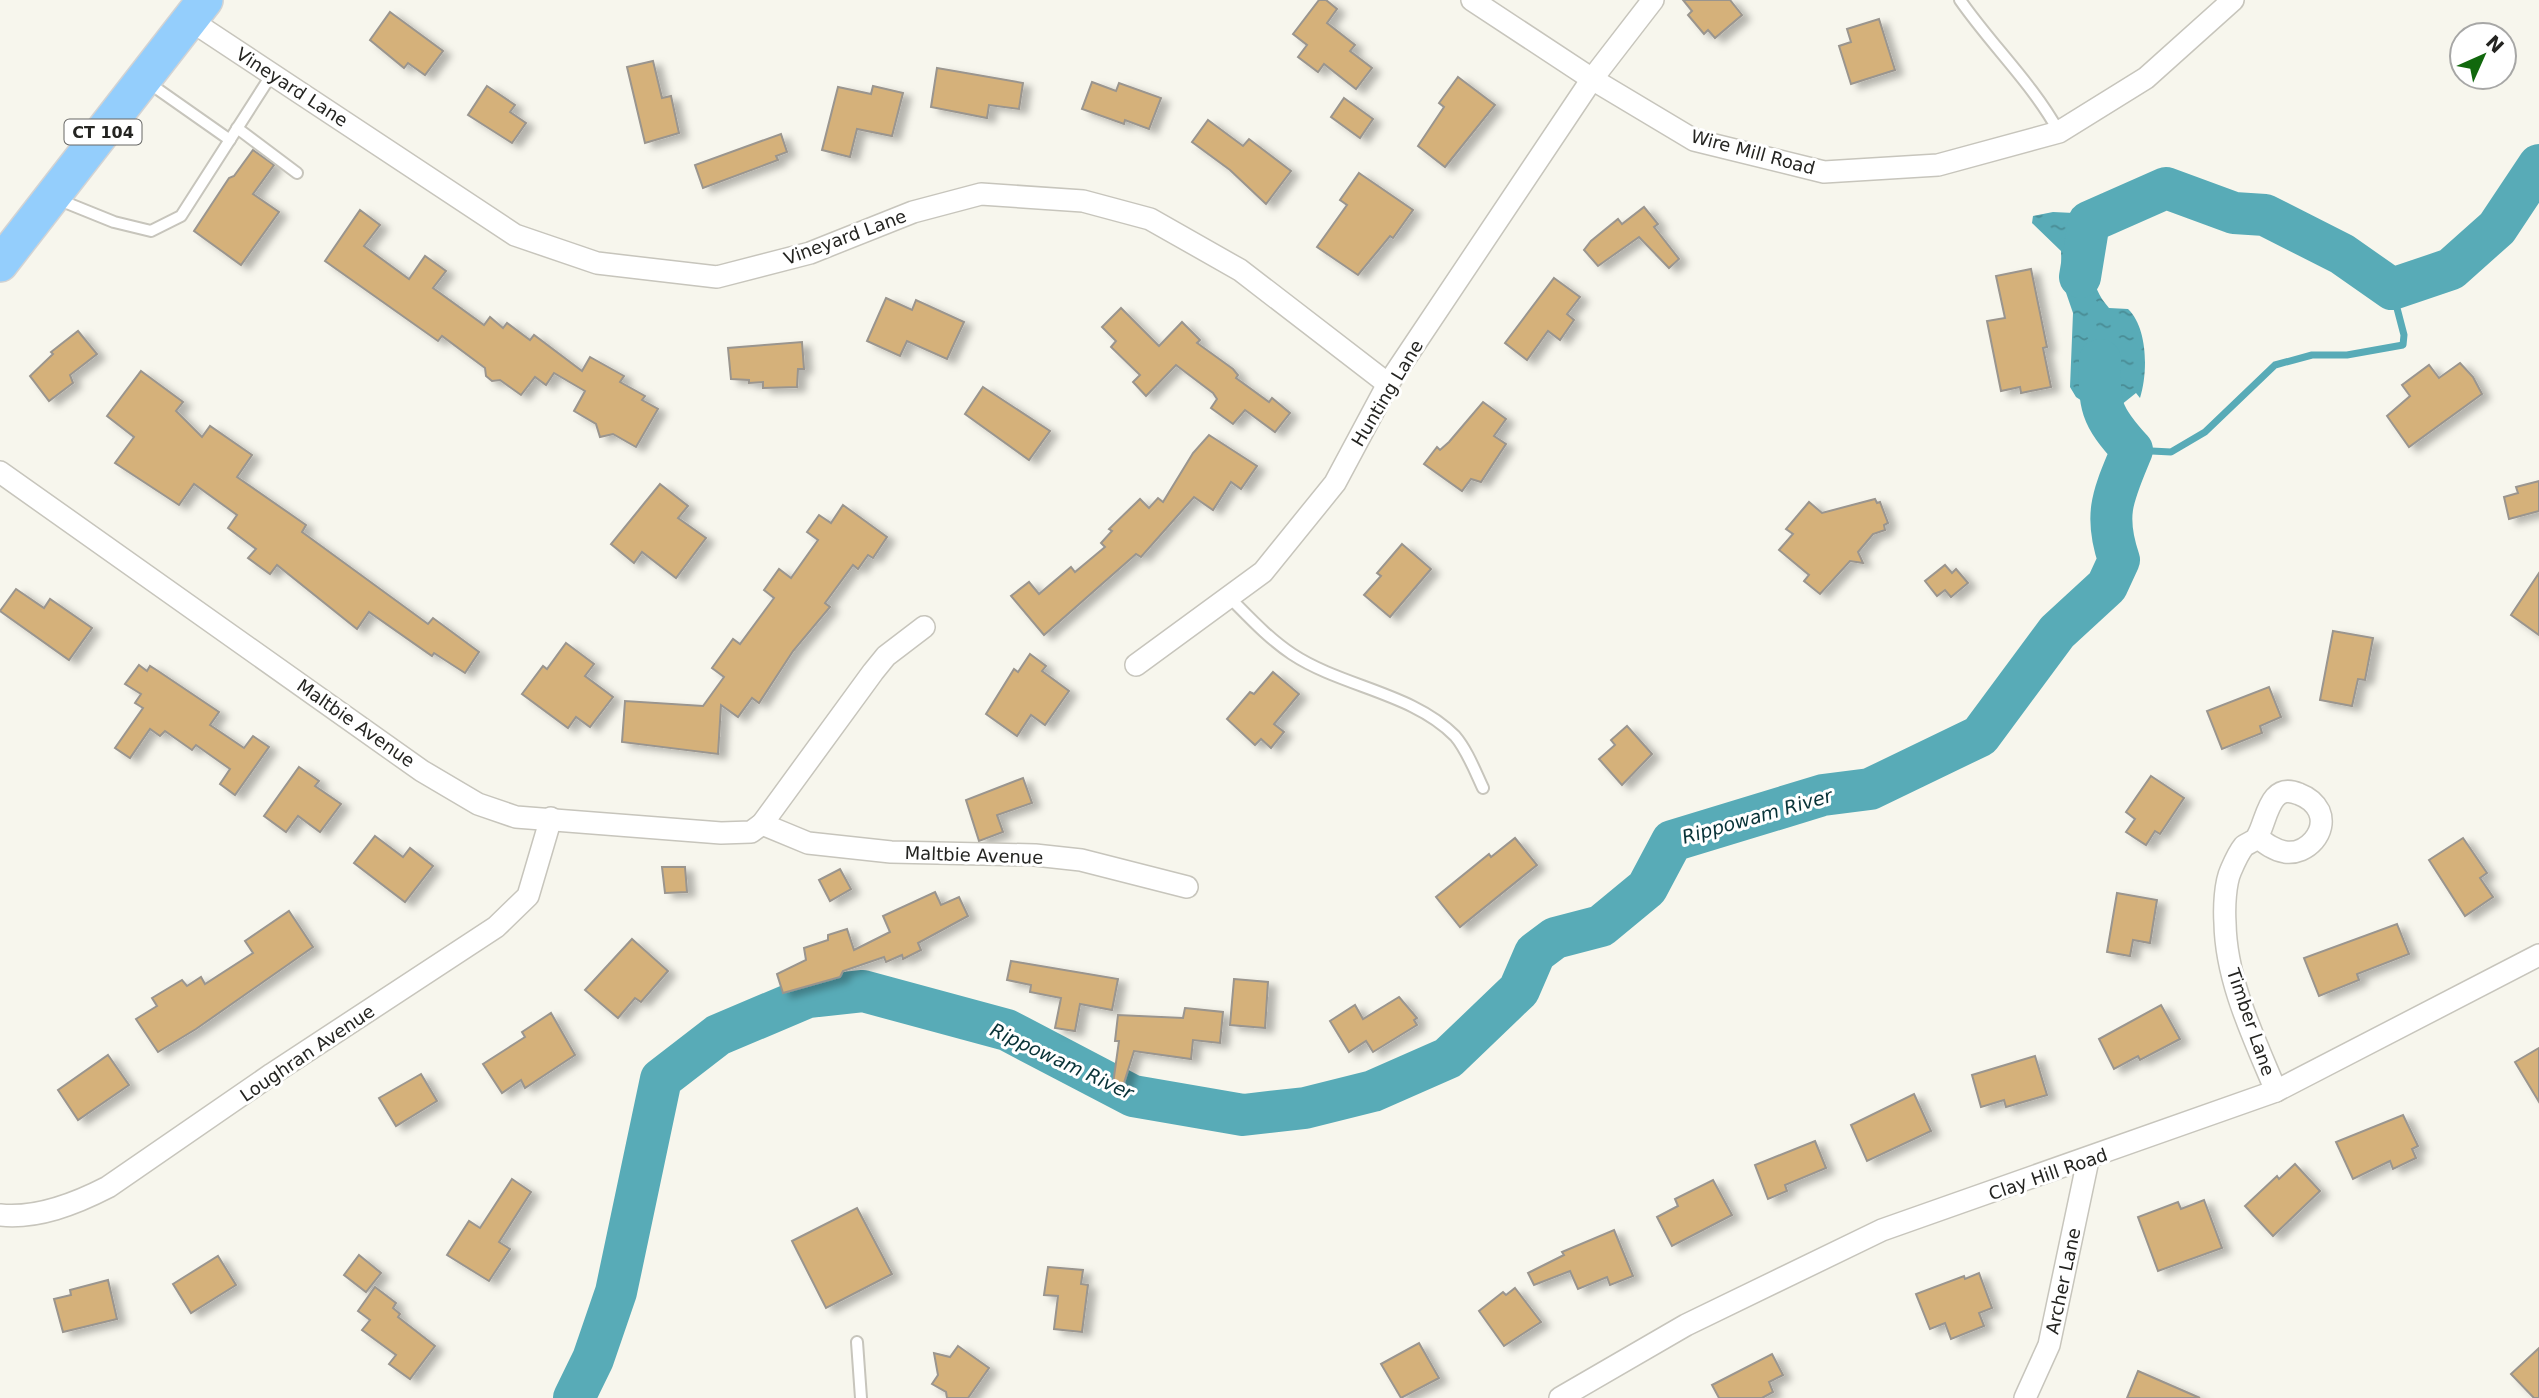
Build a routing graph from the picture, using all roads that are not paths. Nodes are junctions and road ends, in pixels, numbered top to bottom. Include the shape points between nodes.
1 (1472, 0) edge
2 (1653, 0) edge
3 (1960, 0) edge
4 (2233, 0) edge
5 (197, 10) edge
6 (272, 74) junction
7 (144, 79) junction
8 (1592, 79) junction
9 (237, 128) junction
10 (2059, 132) junction
11 (230, 140) junction
12 (297, 173) dead end
13 (53, 197) junction
14 (0, 264) edge
15 (1388, 384) junction
16 (0, 472) edge
17 (1229, 597) junction
18 (924, 627) dead end
19 (1136, 665) dead end
20 (1483, 788) dead end
21 (551, 818) junction
22 (762, 824) junction
23 (2257, 837) dead end
24 (1187, 887) dead end
25 (2539, 955) edge
26 (2276, 1091) junction
27 (2088, 1160) junction
28 (0, 1216) edge
29 (857, 1342) dead end
30 (861, 1398) edge
31 (1560, 1398) edge
32 (2025, 1398) edge

1 - 8 street, Wire Mill Road
2 - 8 street, Hunting Lane
3 - 10 lane via 2040,97
4 - 10 street, Wire Mill Road via 2146,78
5 - 6 street, Vineyard Lane
5 - 7 main road, CT 104
6 - 9 lane
6 - 15 street, Vineyard Lane via 515,234 597,263 717,276 810,253 912,212 981,194 1083,201 1150,219 1240,270
7 - 11 lane
7 - 13 main road, CT 104
8 - 10 street, Wire Mill Road via 1694,139 1824,172 1938,165
8 - 15 street, Hunting Lane
9 - 11 lane
9 - 12 lane
11 - 13 lane via 181,216 151,231 114,222
13 - 14 main road, CT 104
15 - 17 street, Hunting Lane via 1335,483 1263,572
16 - 21 street, Maltbie Avenue via 422,771 478,804 516,817
17 - 19 street, Hunting Lane
17 - 20 lane via 1294,655 1441,724 1456,738
18 - 22 street via 886,656
21 - 22 street, Maltbie Avenue via 721,833 751,832
21 - 28 street, Loughran Avenue via 528,896 496,927 108,1188 39,1214
22 - 24 street, Maltbie Avenue via 808,843 891,852 1081,860
23 - 26 street, Timber Lane via 2244,847 2230,872 2225,922 2230,967
25 - 26 street, Clay Hill Road
26 - 27 street, Clay Hill Road
27 - 31 street, Clay Hill Road via 1882,1230 1686,1325
27 - 32 street, Archer Lane via 2049,1345
29 - 30 lane

